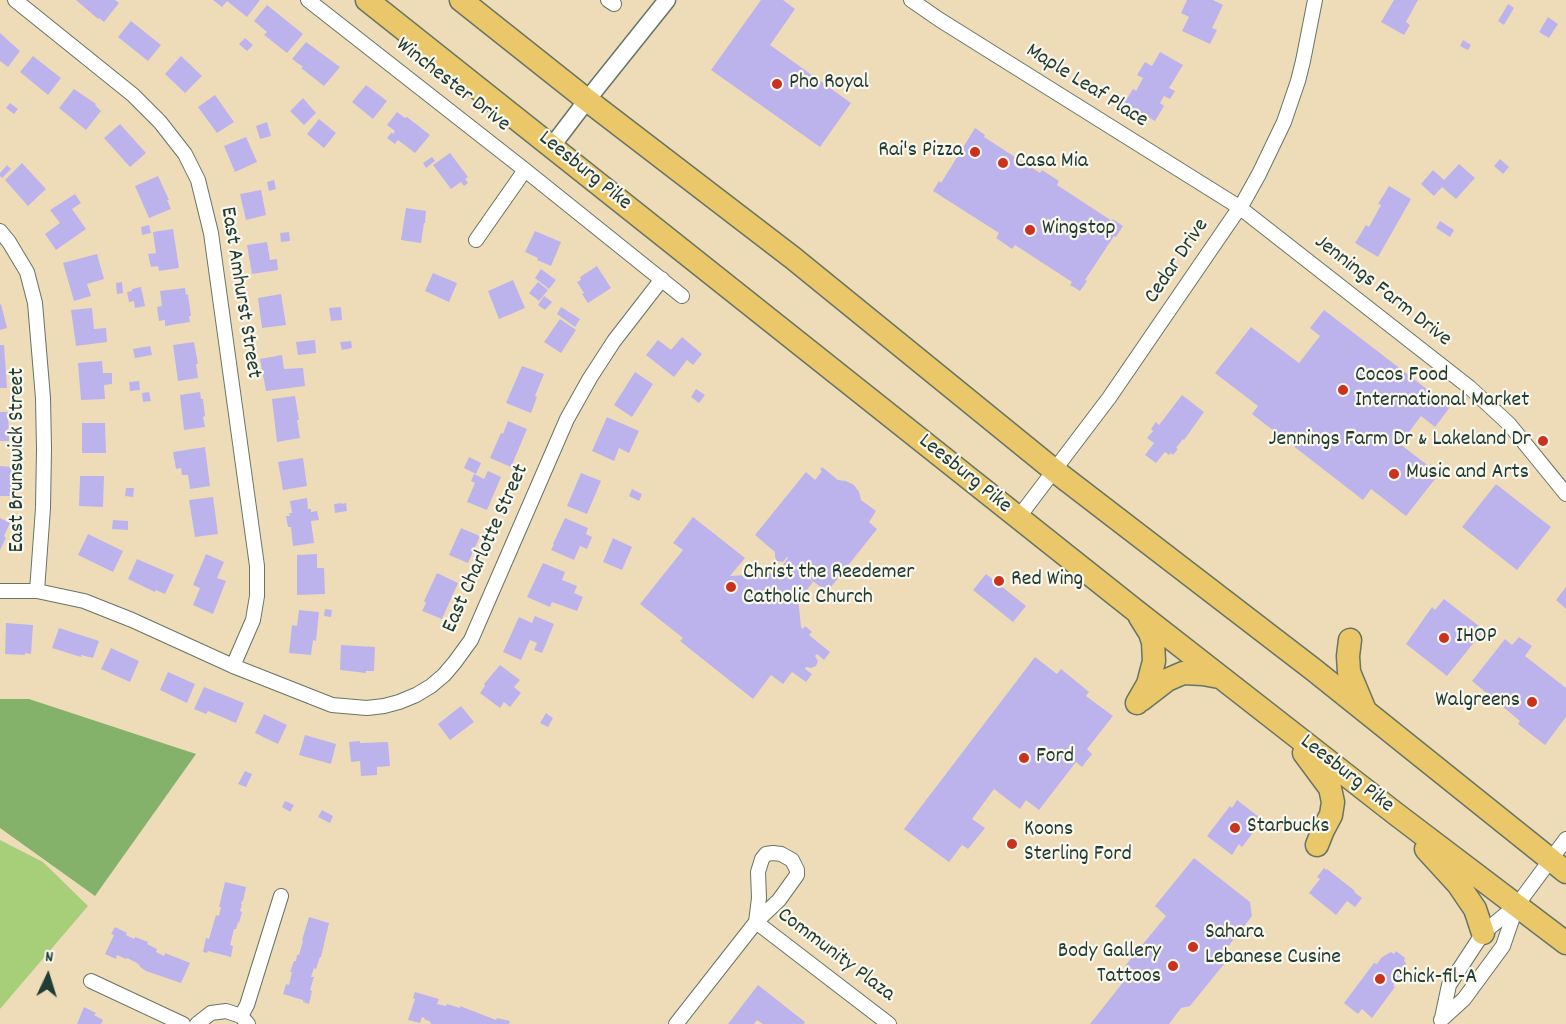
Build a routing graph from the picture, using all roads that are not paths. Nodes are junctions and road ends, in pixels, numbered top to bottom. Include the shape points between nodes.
1 (15, 0) edge
2 (308, 0) edge
3 (367, 0) edge
4 (461, 0) edge
5 (668, 0) edge
6 (911, 0) edge
7 (1315, 0) edge
8 (587, 99) junction
9 (552, 146) junction
10 (525, 170) junction
11 (1239, 207) junction
12 (0, 231) edge
13 (476, 240) dead end
14 (662, 279) junction
15 (682, 296) dead end
16 (1055, 471) junction
17 (1566, 494) edge
18 (1018, 518) junction
19 (0, 591) edge
20 (38, 591) junction
21 (1136, 611) junction
22 (233, 666) junction
23 (1314, 670) junction
24 (1222, 678) junction
25 (1366, 712) junction
26 (1287, 730) junction
27 (1396, 814) junction
28 (1566, 839) edge
29 (1317, 845) dead end
30 (1558, 865) edge
31 (281, 896) dead end
32 (1517, 905) junction
33 (756, 922) junction
34 (1483, 933) junction
35 (1566, 943) edge
36 (91, 981) dead end
37 (244, 1020) edge
38 (1440, 1021) edge
39 (183, 1024) edge
40 (197, 1024) edge
41 (676, 1024) edge
42 (889, 1024) edge

1 - 22 street, East Amhurst Street via 133,95 185,154 198,180 211,233 257,566 253,620
2 - 10 street, Winchester Drive
3 - 9 highway, Leesburg Pike
4 - 8 highway
5 - 8 street
6 - 11 street, Maple Leaf Place
7 - 11 street, Cedar Drive via 1303,61 1284,122
8 - 9 street
8 - 16 highway via 793,258
9 - 18 highway, Leesburg Pike
10 - 13 street
10 - 14 street, Winchester Drive
11 - 16 street, Cedar Drive via 1116,389
11 - 17 street, Jennings Farm Drive via 1469,387 1509,424
12 - 20 street, East Brunswick Street via 27,272 35,303 44,449
14 - 15 street, Winchester Drive
14 - 22 street, East Charlotte Street via 590,378 471,639 444,675 399,702 351,707 333,705
16 - 18 street, Cedar Drive
16 - 23 highway
18 - 21 highway, Leesburg Pike
19 - 20 street, East Charlotte Street
20 - 22 street, East Charlotte Street via 84,601
21 - 24 highway, Leesburg Pike
21 - 24 highway via 1150,633 1155,651 1148,684 1137,703 1183,673
23 - 25 highway
23 - 25 highway via 1332,660 1350,640 1349,672
24 - 26 highway, Leesburg Pike
25 - 30 highway
26 - 27 highway, Leesburg Pike
26 - 29 highway via 1324,780 1334,802
27 - 32 highway, Leesburg Pike
27 - 34 highway via 1458,884 1475,909
28 - 30 street
30 - 32 street
31 - 37 street
32 - 34 street
32 - 35 highway, Leesburg Pike
32 - 38 street via 1503,946 1464,999
33 - 33 street via 779,900 797,874 792,860 781,854 766,854 762,859
33 - 41 street
33 - 42 street, Community Plaza
34 - 38 street via 1449,985
36 - 39 street
37 - 40 street via 218,1011

